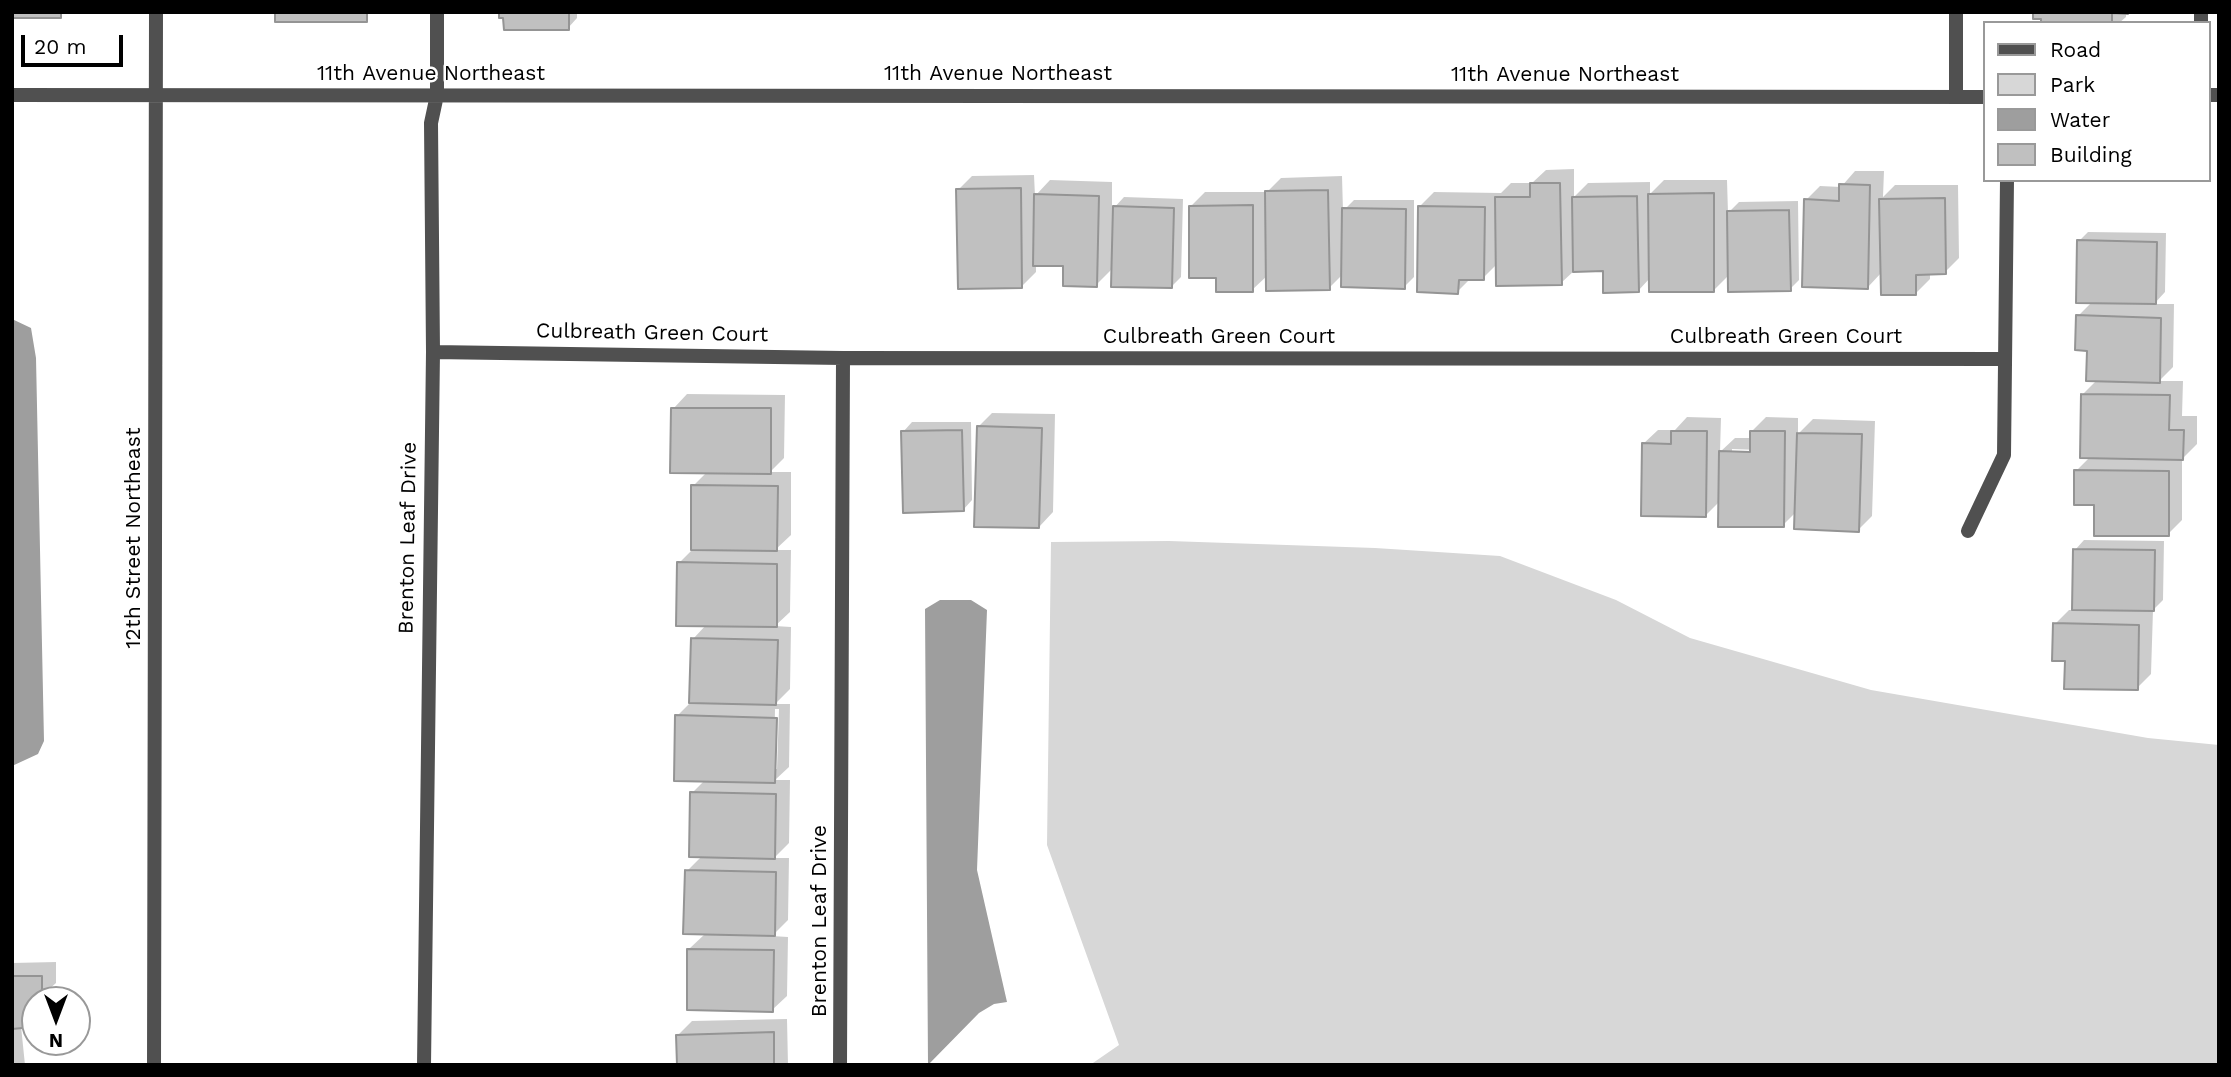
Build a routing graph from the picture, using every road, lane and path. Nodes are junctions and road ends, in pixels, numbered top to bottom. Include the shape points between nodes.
1 (156, 12) edge
2 (437, 12) edge
3 (1956, 12) edge
4 (12, 95) edge
5 (155, 95) junction
6 (437, 95) junction
7 (1956, 97) junction
8 (1982, 97) edge
9 (2007, 182) edge
10 (433, 352) junction
11 (843, 358) junction
12 (2006, 359) junction
13 (1968, 531) dead end
14 (154, 1065) edge
15 (424, 1065) edge
16 (840, 1065) edge

1 - 5 street, 12th Street Northeast
2 - 6 street, Brenton Leaf Drive
3 - 7 street
4 - 5 street, 11th Avenue Northeast
5 - 6 street, 11th Avenue Northeast
5 - 14 street, 12th Street Northeast
6 - 7 street, 11th Avenue Northeast
6 - 10 street, Brenton Leaf Drive via 431,123
7 - 8 street, 11th Avenue Northeast
9 - 12 street
10 - 11 street, Culbreath Green Court
10 - 15 street, Brenton Leaf Drive
11 - 12 street, Culbreath Green Court
11 - 16 street, Brenton Leaf Drive
12 - 13 street via 2004,456

